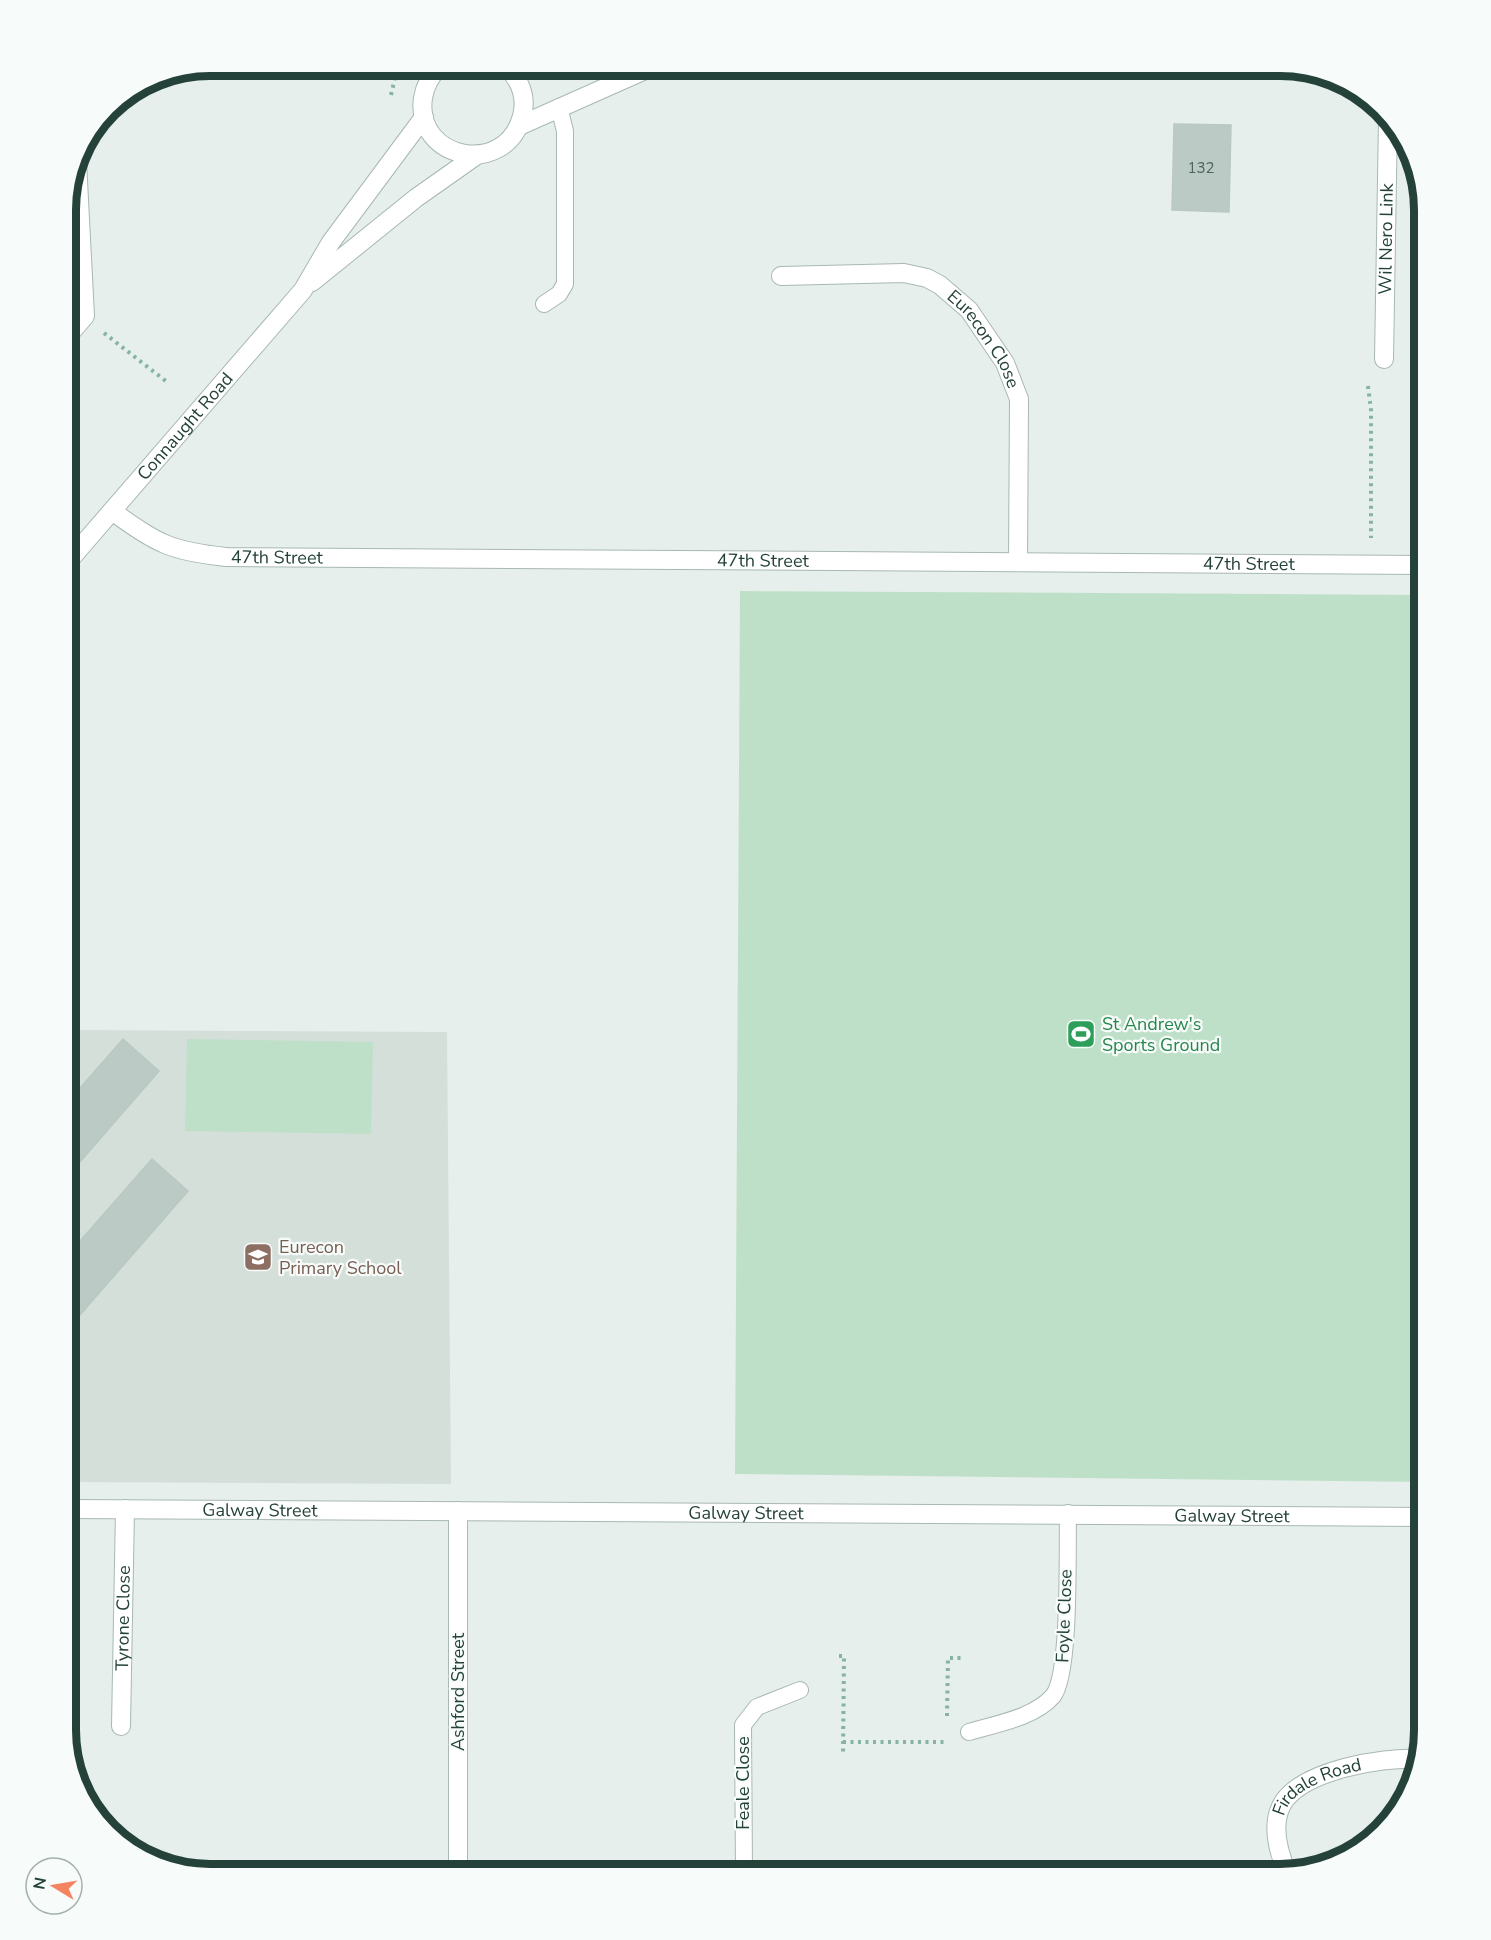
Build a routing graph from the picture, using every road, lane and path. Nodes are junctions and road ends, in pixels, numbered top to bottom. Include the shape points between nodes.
1 (395, 76) edge
2 (431, 76) edge
3 (516, 76) edge
4 (630, 76) edge
5 (391, 95) dead end
6 (559, 107) junction
7 (424, 117) junction
8 (519, 126) junction
9 (1388, 131) edge
10 (477, 155) junction
11 (79, 189) edge
12 (781, 276) dead end
13 (303, 290) junction
14 (544, 304) dead end
15 (77, 326) edge
16 (107, 335) dead end
17 (1384, 359) dead end
18 (167, 382) dead end
19 (1368, 386) dead end
20 (112, 511) junction
21 (1371, 544) dead end
22 (77, 552) edge
23 (1018, 562) junction
24 (1414, 565) edge
25 (76, 1509) edge
26 (125, 1509) junction
27 (458, 1511) junction
28 (1068, 1513) junction
29 (1414, 1517) edge
30 (839, 1656) dead end
31 (962, 1658) dead end
32 (800, 1690) dead end
33 (947, 1721) dead end
34 (122, 1726) dead end
35 (947, 1732) dead end
36 (969, 1732) dead end
37 (843, 1742) junction
38 (947, 1743) junction
39 (947, 1749) dead end
40 (843, 1755) dead end
41 (1411, 1759) edge
42 (458, 1864) edge
43 (744, 1864) edge
44 (1285, 1864) edge

1 - 5 path
2 - 7 street via 425,90
3 - 8 street via 523,93
4 - 6 street
6 - 8 street
6 - 14 lane via 565,131 565,284 559,294
7 - 10 street via 441,145 460,154
7 - 13 street, Connaught Road via 332,242
8 - 10 street, Connaught Road via 502,146
9 - 17 street, Wil Nero Link
10 - 13 street, Connaught Road via 416,198
11 - 15 street via 86,316
12 - 23 street, Eurecon Close via 904,273 940,285 969,310 1005,363 1019,399
13 - 20 street, Connaught Road
16 - 18 path
19 - 21 path
20 - 22 street, Connaught Road
20 - 23 street, 47th Street via 168,547 226,557
23 - 24 street, 47th Street
25 - 26 street, Galway Street
26 - 27 street, Galway Street
26 - 34 street, Tyrone Close
27 - 28 street, Galway Street
27 - 42 street, Ashford Street
28 - 29 street, Galway Street
28 - 36 lane, Foyle Close via 1064,1648 1062,1673 1054,1694 1041,1707
30 - 37 path via 844,1656
31 - 33 path via 948,1658
32 - 43 lane, Feale Close via 757,1707 743,1725
35 - 38 path
37 - 38 path
37 - 40 path
38 - 39 path
41 - 44 street, Firdale Road via 1359,1764 1294,1792 1284,1801 1277,1818

